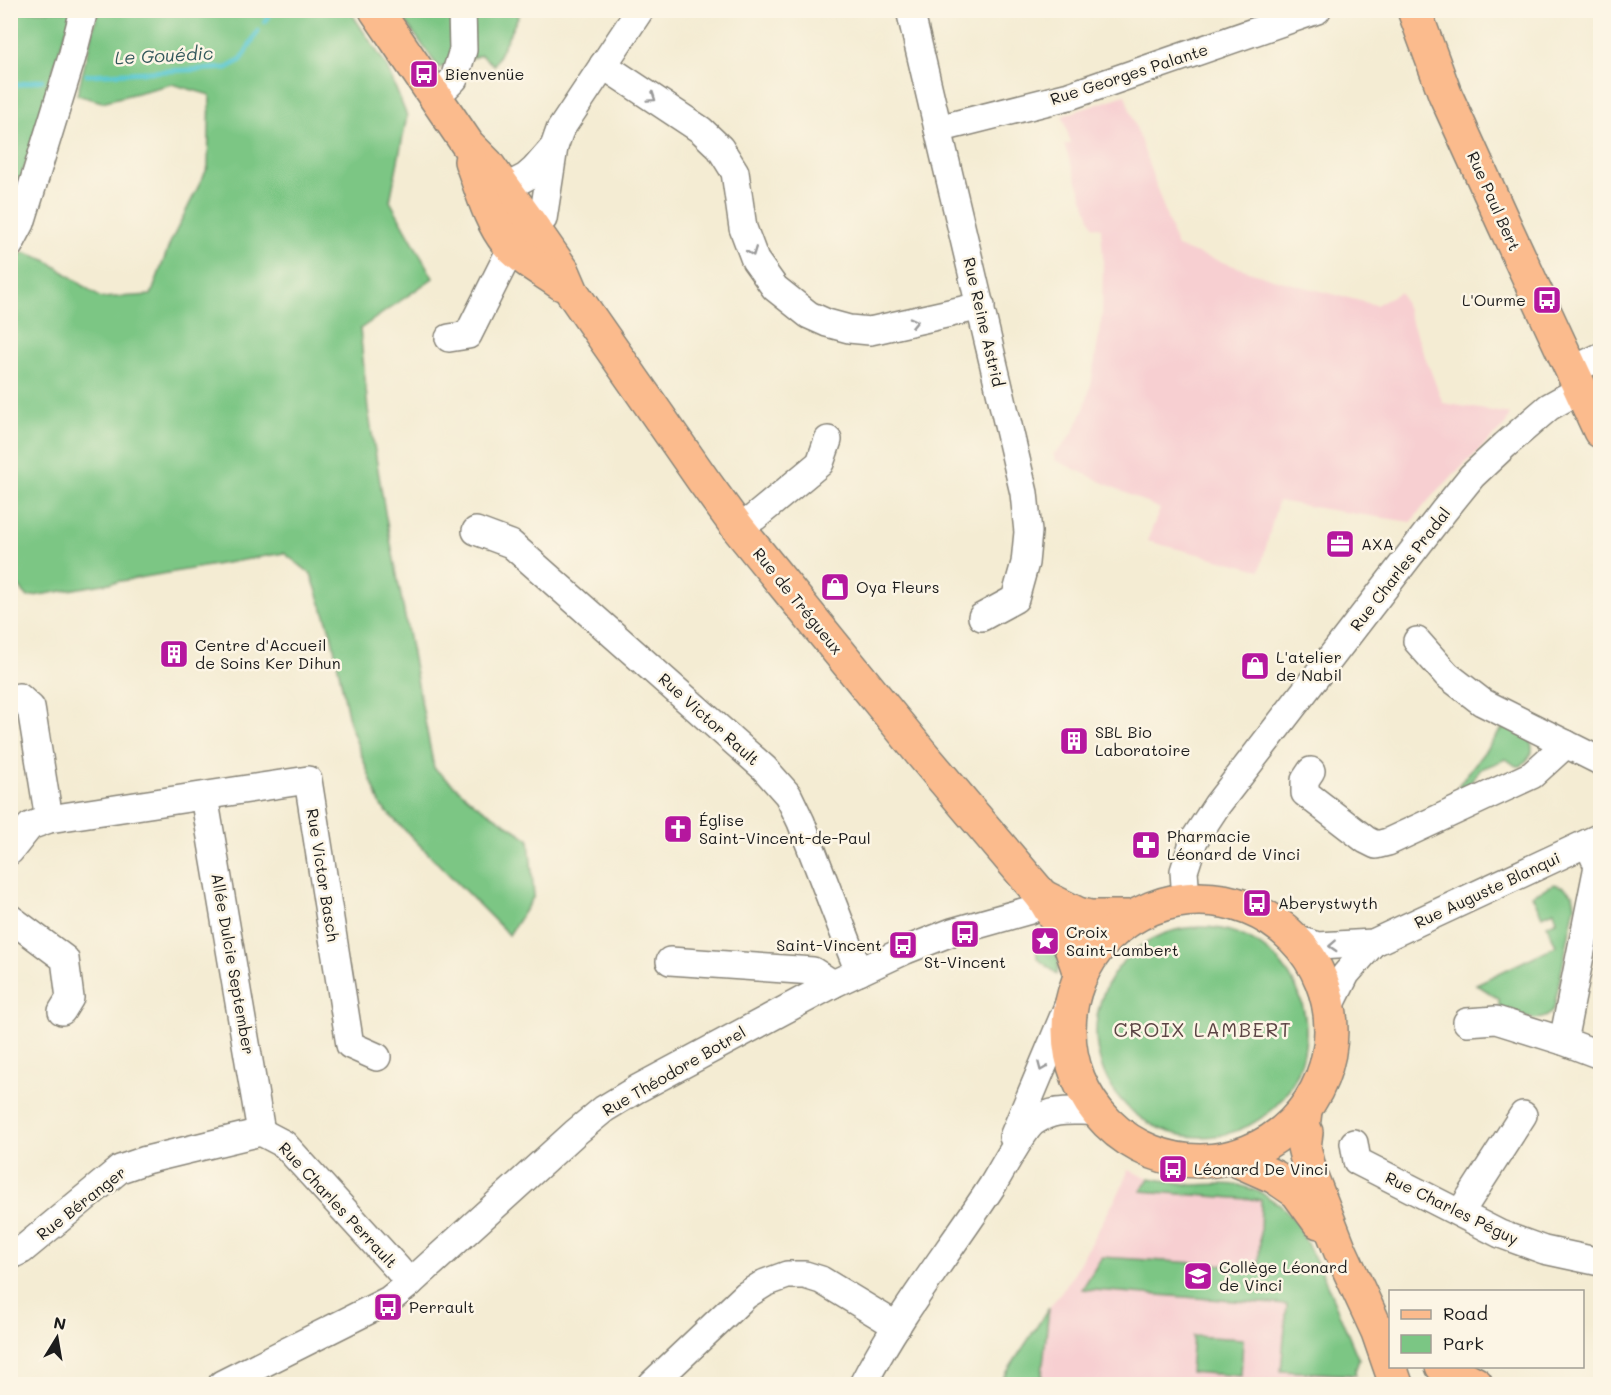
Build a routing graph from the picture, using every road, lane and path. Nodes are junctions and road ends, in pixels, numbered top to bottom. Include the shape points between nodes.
1 (84, 10) edge
2 (376, 10) edge
3 (462, 10) edge
4 (640, 10) edge
5 (910, 10) edge
6 (1317, 10) edge
7 (1414, 10) edge
8 (603, 65) junction
9 (435, 98) junction
10 (938, 129) junction
11 (554, 147) junction
12 (518, 225) junction
13 (10, 244) edge
14 (981, 306) junction
15 (449, 338) dead end
16 (1584, 372) edge
17 (1600, 431) edge
18 (828, 440) dead end
19 (738, 528) junction
20 (476, 531) dead end
21 (982, 617) dead end
22 (1417, 641) dead end
23 (19, 697) dead end
24 (1566, 744) junction
25 (1600, 761) edge
26 (1311, 771) dead end
27 (204, 796) junction
28 (49, 819) junction
29 (1594, 840) edge
30 (10, 850) edge
31 (1042, 896) junction
32 (1186, 899) junction
33 (1132, 917) junction
34 (10, 918) edge
35 (1295, 939) junction
36 (1373, 943) junction
37 (669, 961) dead end
38 (859, 972) junction
39 (833, 984) junction
40 (1077, 984) junction
41 (1330, 1006) junction
42 (62, 1011) dead end
43 (1467, 1022) dead end
44 (1563, 1041) junction
45 (1600, 1055) edge
46 (377, 1057) dead end
47 (1096, 1111) junction
48 (1305, 1111) junction
49 (1523, 1115) dead end
50 (261, 1132) junction
51 (1354, 1143) dead end
52 (1232, 1158) junction
53 (992, 1186) junction
54 (1460, 1213) junction
55 (1340, 1250) junction
56 (10, 1256) edge
57 (1600, 1263) edge
58 (410, 1283) junction
59 (897, 1326) junction
60 (1384, 1335) edge
61 (1389, 1355) edge
62 (1392, 1368) edge
63 (1446, 1368) edge
64 (222, 1384) edge
65 (652, 1384) edge
66 (863, 1384) edge
67 (1396, 1384) edge
68 (1476, 1384) edge

1 - 13 street via 21,223
2 - 9 main road, Rue de Trégueux
3 - 9 street via 464,50 454,78
4 - 8 street
5 - 10 street, Rue Reine Astrid
6 - 10 street, Rue Georges Palante via 1069,96
7 - 16 main road, Rue Paul Bert via 1445,94
8 - 11 street via 560,130
8 -> 14 street via 701,130 720,148 735,172 743,228 755,260 775,288 809,315 849,330 870,331
9 - 12 main road, Rue de Trégueux via 468,145 471,162
10 - 14 street, Rue Reine Astrid
11 - 12 street
11 - 12 street via 526,177
12 - 15 street via 468,335
12 - 19 main road, Rue de Trégueux via 522,256 572,292
14 - 21 street, Rue Reine Astrid via 1024,493 1028,532 1015,599
16 - 17 main road, Rue Paul Bert
16 - 32 street, Rue Charles Pradal via 1472,476 1217,805 1194,840 1184,872
18 - 19 street via 820,463
19 - 31 main road, Rue de Trégueux
20 - 38 street, Rue Victor Rault via 511,544 765,768 788,795 801,822
22 - 24 street via 1447,675 1482,702
23 - 28 street via 31,708
24 - 25 street
24 - 26 street via 1532,775 1376,845 1305,793 1305,780
27 - 28 street
27 - 46 street, Rue Victor Basch via 308,780 350,1045
27 - 50 street, Allée Dulcie September
28 - 30 street via 30,826
29 - 36 street, Rue Auguste Blanqui
29 - 44 street via 1598,866
31 - 33 main road, Rue de Trégueux via 1090,917
31 - 38 street, Rue Théodore Botrel via 1030,910 952,932
31 - 40 main road, Rue de Trégueux via 1068,939
32 - 33 main road via 1158,905
32 - 35 main road via 1226,901 1263,915
33 - 40 main road via 1102,941
34 - 42 street via 65,959 70,998
36 -> 35 street, Rue Auguste Blanqui via 1318,946
35 - 41 main road via 1317,970
36 - 41 street, Rue Auguste Blanqui via 1346,974
37 - 39 street via 813,971
38 - 39 street, Rue Théodore Botrel
39 - 58 street, Rue Théodore Botrel via 604,1109
40 - 47 main road via 1068,1035 1076,1076
40 -> 53 street
41 - 48 main road via 1329,1056 1319,1087
43 - 44 street via 1496,1020
44 - 45 street
47 - 52 main road via 1120,1134 1148,1151 1179,1160
47 - 53 street via 1051,1112 1032,1122
48 - 52 main road via 1274,1139
48 - 55 main road via 1306,1160
49 - 54 street
50 - 56 street, Rue Béranger via 120,1169
50 - 58 street, Rue Charles Perrault via 284,1144
51 - 54 street, Rue Charles Péguy via 1357,1161
52 - 55 main road via 1275,1177 1297,1192
53 - 59 street
54 - 57 street, Rue Charles Péguy via 1500,1234 1544,1250
55 - 60 main road
58 - 64 street, Rue Théodore Botrel via 389,1300
59 - 65 street via 821,1280 788,1275 746,1295
59 - 66 street
60 - 61 main road
62 - 67 main road
63 - 68 main road

